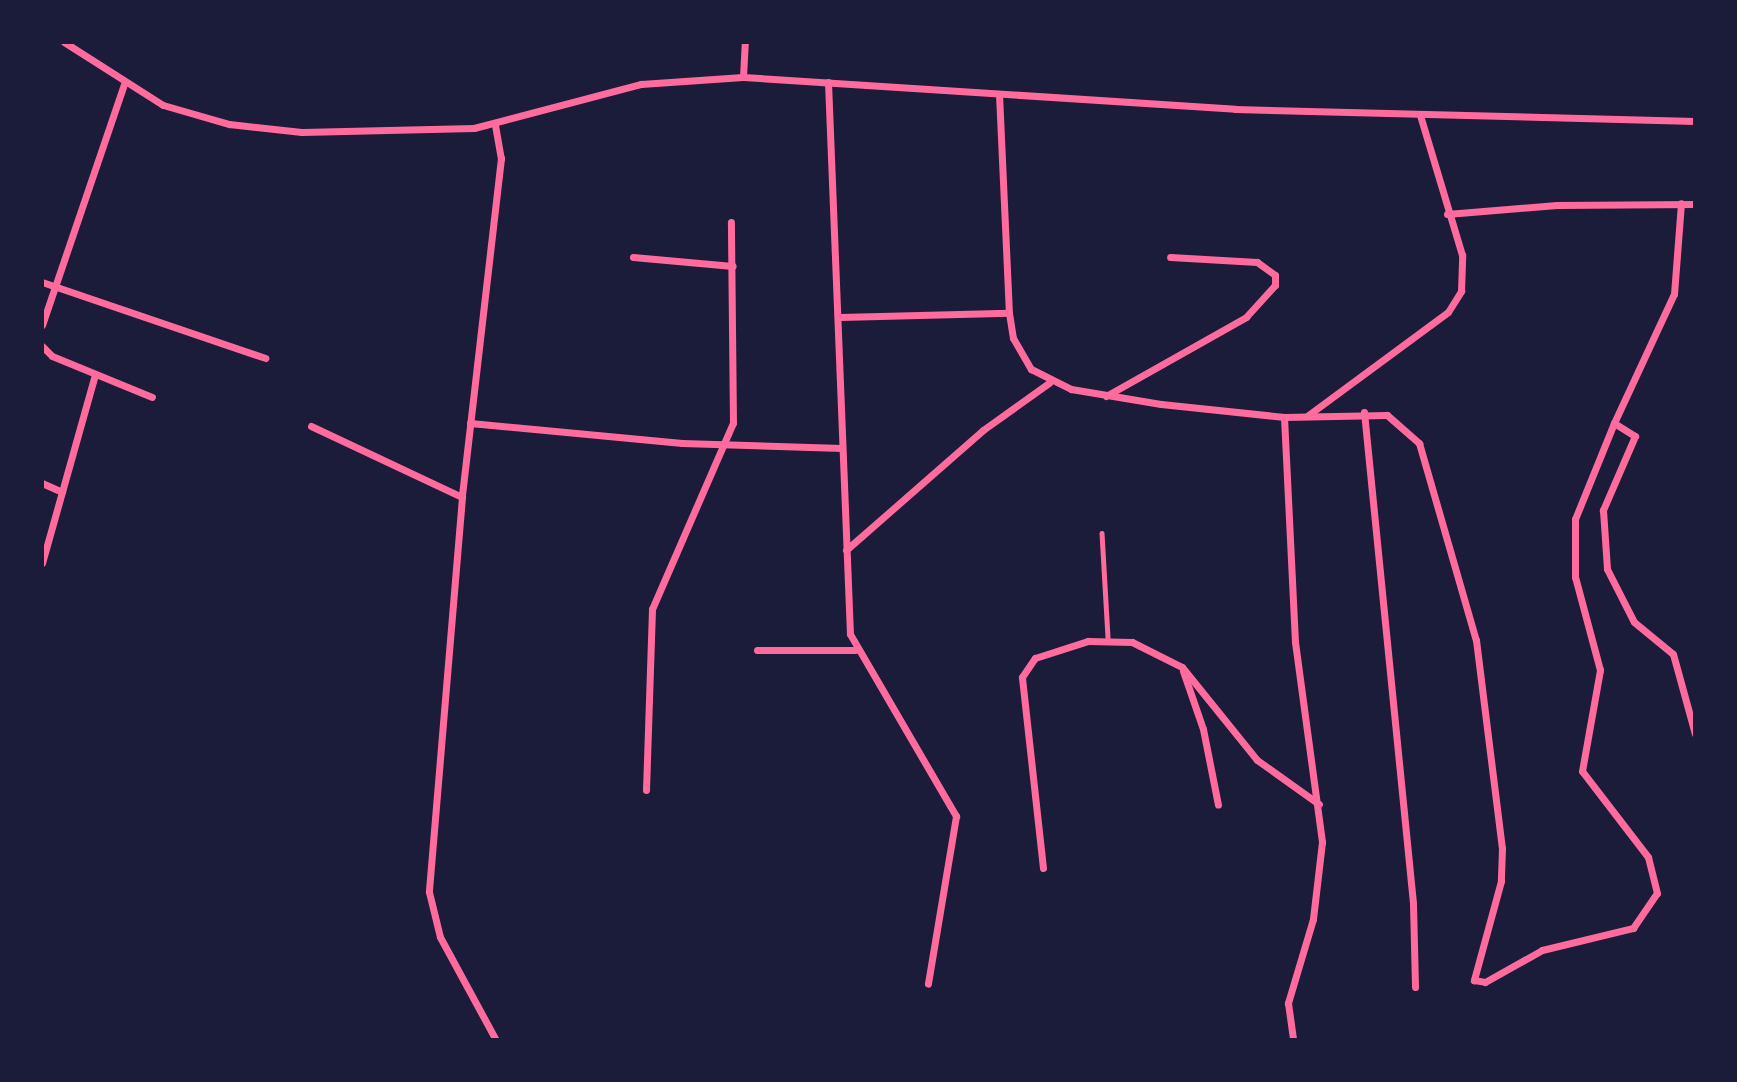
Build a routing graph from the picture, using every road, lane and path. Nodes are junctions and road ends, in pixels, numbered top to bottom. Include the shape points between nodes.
1 (64, 42) edge
2 (745, 42) edge
3 (743, 77) junction
4 (828, 82) junction
5 (124, 84) junction
6 (999, 94) junction
7 (1420, 115) junction
8 (1695, 121) edge
9 (495, 125) junction
10 (1681, 203) junction
11 (1695, 204) edge
12 (1447, 214) junction
13 (731, 222) dead end
14 (633, 257) dead end
15 (1170, 257) dead end
16 (733, 266) junction
17 (42, 282) edge
18 (52, 285) junction
19 (1009, 313) junction
20 (840, 317) junction
21 (42, 324) edge
22 (42, 346) edge
23 (265, 358) dead end
24 (95, 375) junction
25 (1049, 383) junction
26 (152, 397) dead end
27 (1105, 397) junction
28 (1364, 412) junction
29 (1306, 416) junction
30 (1284, 417) junction
31 (1614, 423) junction
32 (470, 424) junction
33 (312, 426) dead end
34 (724, 444) junction
35 (842, 448) junction
36 (42, 483) edge
37 (62, 492) junction
38 (462, 497) junction
39 (1102, 533) dead end
40 (846, 550) junction
41 (42, 563) edge
42 (1108, 638) junction
43 (757, 650) dead end
44 (855, 650) junction
45 (1182, 667) junction
46 (1695, 734) edge
47 (646, 790) dead end
48 (1319, 804) junction
49 (1218, 805) dead end
50 (1043, 868) dead end
51 (928, 984) dead end
52 (1415, 987) dead end
53 (496, 1040) edge
54 (1293, 1040) edge

1 - 5 street
2 - 3 street
3 - 4 street
3 - 9 street via 641,83
4 - 6 street
4 - 20 street
5 - 9 street via 197,118 241,126 354,133
5 - 18 street
6 - 7 street
6 - 19 street
7 - 8 street
7 - 12 street
9 - 32 street via 500,158
10 - 11 street
10 - 12 street
10 - 31 street via 1674,294
12 - 29 street via 1466,274 1448,312
13 - 16 street
14 - 16 street
15 - 27 street via 1257,262 1275,275 1275,285 1246,317
16 - 34 street via 734,408
17 - 18 street
18 - 21 street
18 - 23 street
19 - 20 street
19 - 25 street via 1021,355
20 - 35 street
22 - 24 street
24 - 26 street
24 - 37 street
25 - 27 street
25 - 40 street via 982,430
27 - 30 street
28 - 29 street
28 - 31 street via 1401,421 1419,443 1476,640 1503,864 1472,974 1479,982 1542,950 1633,928 1657,892 1647,857 1582,771 1600,670 1575,577 1575,519
28 - 52 street via 1413,904
29 - 30 street
30 - 48 street via 1295,642
31 - 46 street via 1635,436 1603,510 1607,569 1634,621 1673,654
32 - 34 street
32 - 38 street
33 - 38 street
34 - 35 street
34 - 47 street via 652,610
35 - 40 street
36 - 37 street
37 - 41 street
38 - 53 street via 429,892 440,937
39 - 42 lane
40 - 44 street via 848,619
42 - 45 street via 1154,650
42 - 50 street via 1063,648 1025,667
43 - 44 street
44 - 51 street via 948,793 956,816
45 - 48 street via 1264,766
45 - 49 street via 1203,729
48 - 54 street via 1317,899 1288,1003

